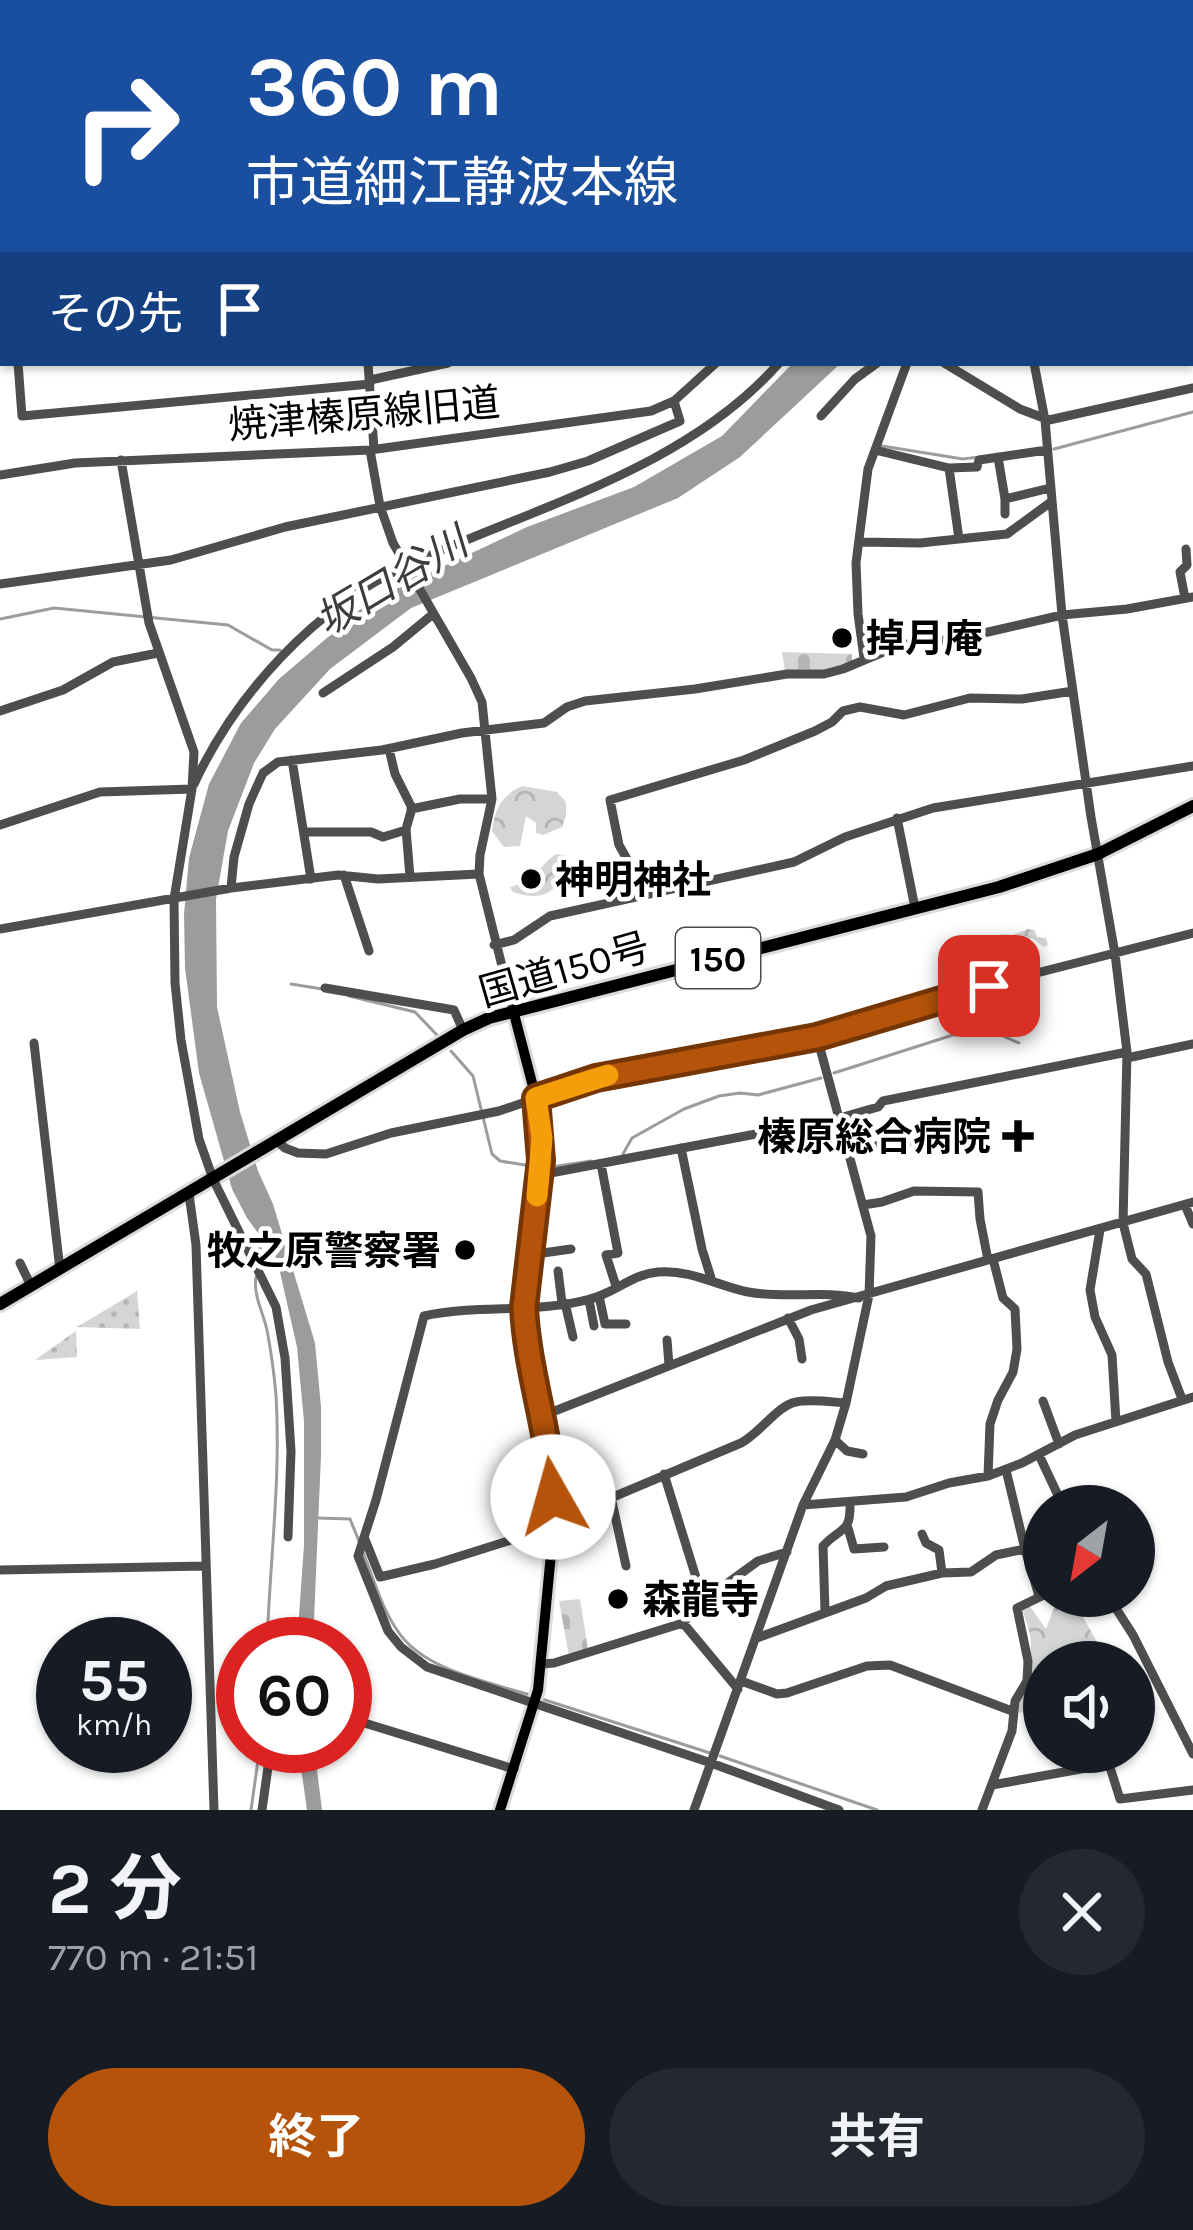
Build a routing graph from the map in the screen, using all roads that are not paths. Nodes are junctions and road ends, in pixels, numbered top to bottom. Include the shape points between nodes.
1 (18, 366) edge
2 (368, 366) edge
3 (436, 366) edge
4 (712, 366) edge
5 (775, 366) edge
6 (872, 366) edge
7 (906, 366) edge
8 (949, 366) edge
9 (1035, 366) edge
10 (370, 382) junction
11 (1193, 388) edge
12 (674, 401) junction
13 (825, 412) dead end
14 (1045, 419) junction
15 (372, 449) junction
16 (875, 450) junction
17 (1047, 450) junction
18 (998, 457) junction
19 (122, 460) junction
20 (949, 468) junction
21 (0, 475) edge
22 (1050, 488) junction
23 (1005, 500) junction
24 (1052, 502) junction
25 (380, 506) junction
26 (1005, 514) dead end
27 (959, 539) junction
28 (860, 542) junction
29 (1186, 549) dead end
30 (406, 566) junction
31 (140, 567) junction
32 (0, 584) edge
33 (1189, 597) edge
34 (433, 613) junction
35 (1062, 615) junction
36 (158, 653) junction
37 (864, 658) junction
38 (1073, 691) junction
39 (322, 693) dead end
40 (0, 711) edge
41 (484, 730) junction
42 (388, 748) junction
43 (292, 760) junction
44 (1193, 766) edge
45 (1086, 785) junction
46 (192, 789) junction
47 (492, 799) junction
48 (1193, 806) edge
49 (412, 809) junction
50 (897, 818) junction
51 (0, 825) edge
52 (406, 830) junction
53 (304, 832) junction
54 (1098, 854) junction
55 (344, 874) junction
56 (478, 874) junction
57 (410, 877) junction
58 (310, 879) junction
59 (231, 888) junction
60 (640, 895) junction
61 (176, 898) junction
62 (915, 908) junction
63 (0, 929) edge
64 (1193, 933) edge
65 (494, 945) junction
66 (369, 951) dead end
67 (1114, 953) junction
68 (326, 988) dead end
69 (513, 1010) junction
70 (463, 1030) junction
71 (817, 1037) junction
72 (34, 1043) dead end
73 (1193, 1044) edge
74 (1127, 1055) junction
75 (536, 1098) junction
76 (838, 1116) junction
77 (935, 1139) dead end
78 (277, 1141) junction
79 (681, 1148) junction
80 (849, 1154) junction
81 (601, 1164) junction
82 (540, 1175) junction
83 (214, 1178) junction
84 (189, 1194) junction
85 (1189, 1203) edge
86 (863, 1205) junction
87 (1123, 1223) junction
88 (1193, 1224) edge
89 (1100, 1230) junction
90 (571, 1249) dead end
91 (529, 1255) junction
92 (991, 1260) junction
93 (20, 1263) dead end
94 (60, 1270) junction
95 (558, 1271) dead end
96 (712, 1281) junction
97 (32, 1286) junction
98 (616, 1286) junction
99 (864, 1297) junction
100 (594, 1298) junction
101 (563, 1303) junction
102 (0, 1304) edge
103 (524, 1307) junction
104 (788, 1318) junction
105 (626, 1324) dead end
106 (594, 1326) dead end
107 (573, 1337) dead end
108 (667, 1340) dead end
109 (802, 1359) dead end
110 (669, 1365) junction
111 (1188, 1398) edge
112 (1042, 1401) dead end
113 (846, 1403) junction
114 (542, 1416) junction
115 (1116, 1423) junction
116 (835, 1440) junction
117 (1059, 1444) junction
118 (863, 1454) dead end
119 (1039, 1455) junction
120 (1006, 1470) junction
121 (664, 1474) junction
122 (988, 1476) junction
123 (1053, 1485) edge
124 (611, 1497) junction
125 (850, 1502) junction
126 (803, 1505) junction
127 (554, 1522) junction
128 (848, 1528) junction
129 (922, 1534) dead end
130 (288, 1537) dead end
131 (364, 1538) junction
132 (1023, 1541) edge
133 (884, 1547) dead end
134 (1023, 1549) edge
135 (788, 1552) junction
136 (205, 1566) junction
137 (626, 1566) dead end
138 (0, 1570) edge
139 (942, 1574) junction
140 (703, 1600) junction
141 (1023, 1605) edge
142 (825, 1611) junction
143 (1121, 1617) edge
144 (683, 1623) junction
145 (757, 1638) junction
146 (542, 1664) junction
147 (740, 1685) junction
148 (536, 1698) junction
149 (1012, 1711) junction
150 (372, 1725) edge
151 (1193, 1754) edge
152 (713, 1757) junction
153 (514, 1769) junction
154 (267, 1773) edge
155 (992, 1785) junction
156 (1193, 1790) edge
157 (214, 1810) edge
158 (262, 1810) edge
159 (500, 1810) edge
160 (694, 1810) edge
161 (839, 1810) edge
162 (982, 1810) edge

1 - 10 street via 22,416
2 - 10 street
3 - 10 street
4 - 12 street, 焼津榛原線旧道
5 - 30 street via 718,420 668,451
6 - 13 street
7 - 16 street
8 - 14 street
9 - 14 street
10 - 15 street
11 - 14 street
12 - 15 street, 焼津榛原線旧道 via 651,411
12 - 25 street via 680,421 588,461
14 - 17 street
15 - 19 street, 焼津榛原線旧道
15 - 25 street
16 - 20 street
16 - 28 street
17 - 18 street
17 - 22 street
18 - 20 street
18 - 23 street
19 - 21 street, 焼津榛原線旧道
19 - 31 street
20 - 27 street
22 - 23 street
22 - 24 street
23 - 26 street
24 - 27 street via 1007,534
24 - 35 street
25 - 30 street
25 - 31 street
27 - 28 street
28 - 37 street
29 - 33 street via 1180,572
30 - 34 street
30 - 46 street via 296,644 231,719
31 - 32 street
31 - 36 street
33 - 35 street
34 - 39 street
34 - 41 street via 478,691
35 - 37 street
35 - 38 street
36 - 40 street via 113,662
36 - 46 street via 194,752
37 - 41 street via 824,674 585,701 544,723
38 - 45 street
38 - 60 street via 970,698 904,715 843,711 744,760 610,800
41 - 42 street
41 - 47 street
42 - 43 street
42 - 49 street
43 - 53 street
43 - 59 street via 263,773
44 - 45 street
45 - 50 street
45 - 54 street
46 - 51 street via 100,792
46 - 61 street
47 - 49 street
47 - 56 street
48 - 54 highway, 国道150号 / 150
49 - 52 street
50 - 60 street via 794,862
50 - 62 street
52 - 53 street via 383,837
52 - 57 street
53 - 58 street
54 - 62 highway, 国道150号 / 150
54 - 67 street
55 - 57 street
55 - 58 street
55 - 66 street
56 - 57 street
56 - 65 street
58 - 59 street
59 - 61 street
60 - 65 street via 550,916
61 - 63 street
61 - 83 street via 182,1040
62 - 69 highway, 国道150号 / 150
64 - 67 street
65 - 69 street
67 - 71 street
67 - 74 street
68 - 70 street via 454,1010
69 - 70 highway, 国道150号 / 150
69 - 75 main road
70 - 78 highway, 国道150号 / 150
71 - 75 street via 596,1078
71 - 76 street
72 - 94 street
73 - 74 street
74 - 76 street
74 - 87 street
75 - 78 street via 326,1154 298,1153
75 - 82 main road
76 - 79 street
76 - 80 street
77 - 80 street
78 - 83 highway, 国道150号 / 150
79 - 81 street
79 - 96 street
80 - 86 street
81 - 82 street
81 - 98 street via 618,1252 606,1255
82 - 91 main road
83 - 84 highway, 国道150号 / 150
83 - 130 street via 276,1307 291,1451
84 - 94 highway, 国道150号 / 150
84 - 136 street
85 - 87 street
85 - 88 street
86 - 92 street via 914,1191 979,1192
86 - 99 street via 871,1235
87 - 89 street
87 - 111 street via 1132,1259 1146,1274 1168,1362
89 - 92 street
89 - 115 street via 1090,1290 1112,1355
90 - 91 street
91 - 103 main road
92 - 99 street
92 - 122 street via 1015,1309 1017,1349 990,1424
93 - 97 street
94 - 97 highway, 国道150号 / 150
95 - 101 street
96 - 98 street via 654,1272
96 - 99 street via 747,1292
97 - 102 highway, 国道150号 / 150
98 - 100 street
99 - 104 street
99 - 113 street
100 - 101 street
100 - 105 street via 605,1324
100 - 106 street
101 - 103 street
101 - 107 street
103 - 114 main road
103 - 131 street via 424,1316
104 - 109 street
104 - 110 street
108 - 110 street
110 - 114 street
111 - 115 street
112 - 117 street
113 - 116 street
113 - 121 street via 795,1402 751,1438
114 - 127 main road
115 - 117 street
116 - 118 street
116 - 126 street
117 - 119 street
119 - 120 street
119 - 123 street
120 - 122 street
120 - 132 street
121 - 124 street
121 - 140 street
122 - 125 street
124 - 127 street
124 - 137 street
125 - 126 street
125 - 128 street
126 - 135 street
127 - 131 street via 380,1577
127 - 146 main road
128 - 133 street via 854,1549
128 - 142 street via 823,1546
129 - 139 street via 938,1550
131 - 148 street via 359,1552 401,1647 444,1674
134 - 139 street via 971,1572
135 - 140 street via 758,1561
135 - 145 street
136 - 138 street
136 - 157 street
139 - 142 street
140 - 144 street
141 - 149 street via 1017,1608 1027,1681
142 - 145 street
143 - 151 street
144 - 146 street
144 - 147 street
145 - 147 street
146 - 148 main road
147 - 149 street via 787,1694 890,1665
147 - 152 street
148 - 152 street
148 - 153 main road
149 - 155 street
150 - 153 street
152 - 160 street
152 - 161 street
153 - 159 main road
154 - 158 street
155 - 156 street via 1109,1764 1120,1799
155 - 162 street

